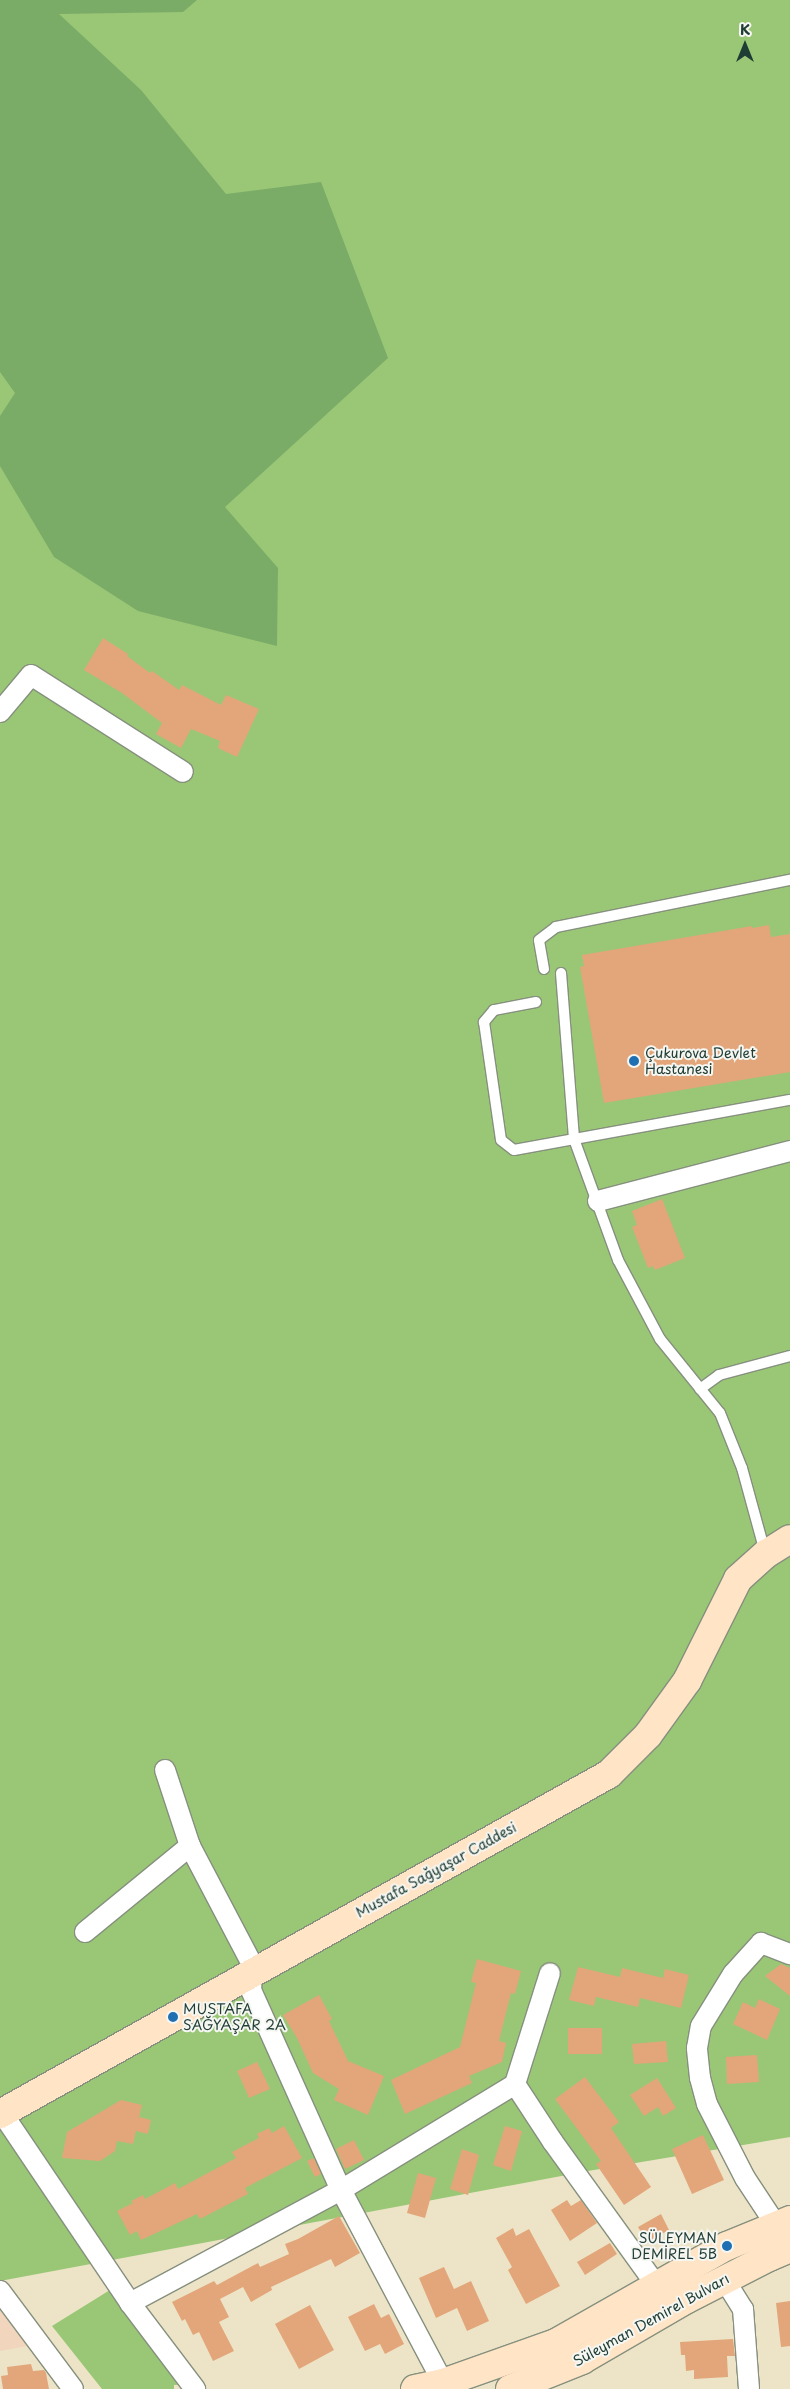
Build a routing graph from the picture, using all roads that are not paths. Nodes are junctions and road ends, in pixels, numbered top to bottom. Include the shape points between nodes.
1 (0, 712) edge
2 (183, 772) dead end
3 (790, 880) edge
4 (544, 969) dead end
5 (561, 973) dead end
6 (536, 1002) dead end
7 (790, 1100) edge
8 (574, 1139) junction
9 (790, 1151) edge
10 (598, 1201) junction
11 (790, 1356) edge
12 (700, 1389) junction
13 (790, 1539) edge
14 (766, 1554) junction
15 (165, 1770) dead end
16 (190, 1846) junction
17 (85, 1932) dead end
18 (790, 1954) edge
19 (550, 1972) dead end
20 (252, 1973) junction
21 (515, 2084) junction
22 (1, 2114) edge
23 (341, 2190) junction
24 (783, 2222) edge
25 (790, 2248) edge
26 (724, 2280) junction
27 (657, 2286) junction
28 (0, 2291) edge
29 (130, 2303) junction
30 (443, 2383) junction
31 (528, 2386) edge
32 (73, 2389) edge
33 (195, 2389) edge
34 (416, 2389) edge
35 (749, 2389) edge

1 - 2 street via 31,675
3 - 4 lane via 556,927 539,940
5 - 8 lane
6 - 8 lane via 494,1010 484,1022 501,1140 514,1150
7 - 8 lane
8 - 10 lane
9 - 10 street
10 - 12 lane via 618,1260 660,1339
11 - 12 lane via 719,1375
12 - 14 lane via 720,1413 742,1468
13 - 14 street, Mustafa Sağyaşar Caddesi
14 - 20 street, Mustafa Sağyaşar Caddesi via 738,1579 687,1681 648,1735 609,1774
15 - 16 street
16 - 17 street
16 - 20 street via 252,1964
18 - 24 street via 761,1943 733,1974 701,2026 697,2048 707,2104 745,2178
19 - 21 street
20 - 22 street, Mustafa Sağyaşar Caddesi
20 - 23 street via 251,1990
21 - 23 street
21 - 27 street
22 - 29 street
23 - 29 street
23 - 30 street
24 - 27 street, Süleyman Demirel Bulvarı via 726,2246
25 - 26 street, Süleyman Demirel Bulvarı
26 - 31 street, Süleyman Demirel Bulvarı via 582,2360
26 - 35 street via 743,2309
27 - 30 street, Süleyman Demirel Bulvarı via 556,2343
28 - 32 street
29 - 33 street
30 - 34 street, Süleyman Demirel Bulvarı

